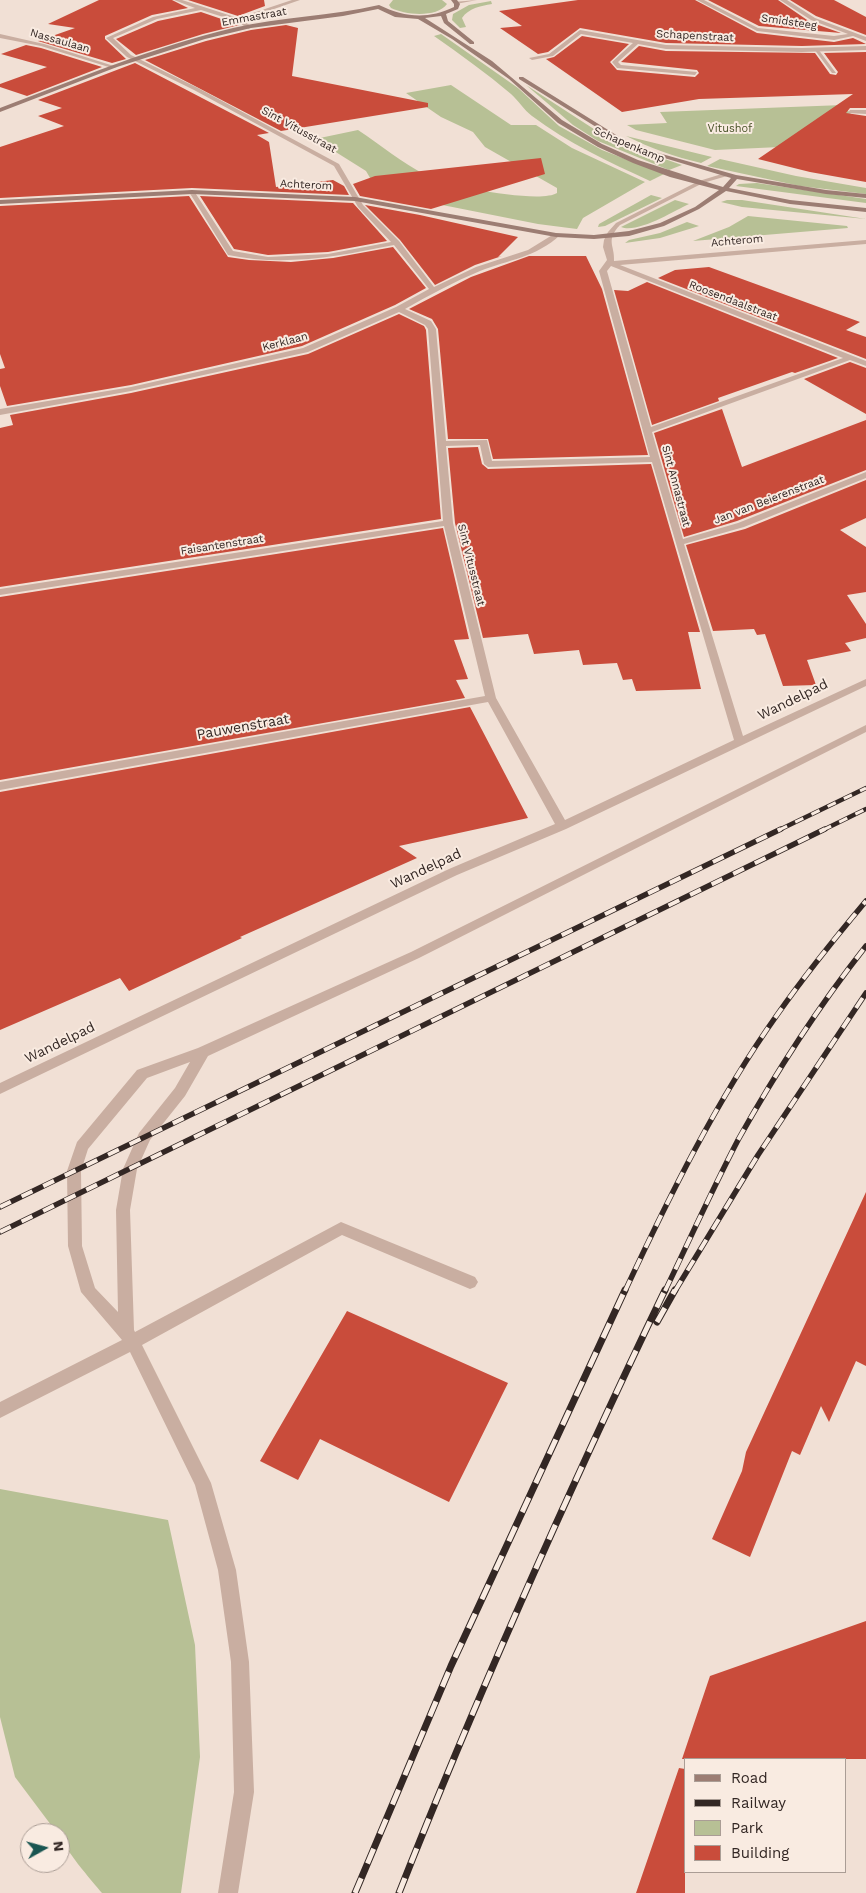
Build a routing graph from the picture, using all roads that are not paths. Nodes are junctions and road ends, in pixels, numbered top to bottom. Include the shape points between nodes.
1 (177, 0) edge
2 (297, 0) edge
3 (381, 0) edge
4 (474, 0) edge
5 (700, 0) edge
6 (783, 0) edge
7 (455, 1) edge
8 (364, 3) dead end
9 (379, 7) junction
10 (201, 8) junction
11 (443, 14) junction
12 (419, 17) junction
13 (238, 20) junction
14 (249, 27) junction
15 (851, 35) junction
16 (0, 36) edge
17 (866, 39) edge
18 (638, 41) junction
19 (866, 48) edge
20 (816, 50) junction
21 (532, 58) dead end
22 (135, 59) junction
23 (114, 67) junction
24 (834, 72) dead end
25 (695, 73) dead end
26 (0, 110) edge
27 (850, 112) dead end
28 (866, 112) edge
29 (725, 175) junction
30 (735, 177) junction
31 (701, 182) junction
32 (727, 189) junction
33 (192, 192) junction
34 (866, 196) edge
35 (355, 199) junction
36 (0, 202) edge
37 (866, 210) edge
38 (556, 235) junction
39 (608, 237) junction
40 (866, 242) edge
41 (396, 244) junction
42 (610, 263) junction
43 (433, 290) junction
44 (399, 309) junction
45 (849, 358) junction
46 (866, 364) edge
47 (0, 412) edge
48 (649, 430) junction
49 (441, 444) junction
50 (657, 459) junction
51 (866, 475) edge
52 (448, 522) junction
53 (679, 544) junction
54 (0, 592) edge
55 (866, 682) edge
56 (491, 698) junction
57 (866, 728) edge
58 (740, 743) junction
59 (0, 786) edge
60 (562, 826) junction
61 (203, 1052) junction
62 (0, 1089) edge
63 (470, 1282) dead end
64 (129, 1337) junction
65 (0, 1410) edge
66 (228, 1893) edge

1 - 10 street
2 - 13 street, Emmastraat
3 - 9 main road
4 - 7 street
5 - 15 street, Smidsteeg via 757,29 834,38
6 - 15 street via 813,19
7 - 11 main road via 456,8
8 - 14 main road
9 - 12 main road via 394,14
9 - 14 main road, Emmastraat
10 - 13 street
10 - 22 street via 156,18 109,38
11 - 12 main road
11 - 29 main road, Schapenkamp via 446,22 499,63 619,139
12 - 31 main road, Schapenkamp via 510,77 566,126 594,143
13 - 14 street
14 - 22 main road, Emmastraat
15 - 17 street
16 - 23 street, Nassaulaan
18 - 20 street, Schapenstraat via 674,47
18 - 21 street, Schapenstraat via 580,32 553,57
18 - 25 street via 615,62 620,67
19 - 20 street, Schapenstraat
20 - 24 street
22 - 23 main road, Emmastraat
22 - 35 street, Sint Vitusstraat via 337,165
23 - 26 main road, Emmastraat
27 - 28 street
29 - 30 main road, Schapenkamp
29 - 31 street
30 - 32 main road, Achterom
30 - 34 main road, Schapenkamp
31 - 32 main road, Schapenkamp
31 - 39 street via 618,224
32 - 37 main road, Schapenkamp
32 - 39 main road, Achterom via 668,223 634,234
33 - 35 main road, Achterom
33 - 36 main road, Achterom
33 - 41 street via 231,253 268,259 328,256
35 - 38 main road, Achterom
35 - 41 street, Sint Vitusstraat
38 - 39 main road, Achterom
38 - 43 street, Kerklaan via 530,252 479,269
39 - 42 street, Sint Annastraat via 606,247 611,255
40 - 42 street, Achterom
41 - 43 street, Sint Vitusstraat
42 - 45 street, Roosendaalstraat
42 - 48 street, Sint Annastraat via 603,271
43 - 44 street, Kerklaan
44 - 47 street, Kerklaan via 305,350 132,389
44 - 49 street, Sint Vitusstraat via 428,323 432,329
45 - 46 street, Roosendaalstraat
45 - 48 street
48 - 50 street, Sint Annastraat
49 - 50 street via 484,442 488,464
49 - 52 street, Sint Vitusstraat
50 - 53 street, Sint Annastraat
51 - 53 street, Jan van Beierenstraat via 741,525
52 - 54 street, Faisantenstraat
52 - 56 street, Sint Vitusstraat
53 - 58 street, Sint Annastraat
55 - 58 street, Wandelpad
56 - 59 street, Pauwenstraat
56 - 60 street, Sint Vitusstraat
57 - 61 street via 415,956
58 - 60 street, Wandelpad
60 - 62 street, Wandelpad via 453,872
61 - 64 street via 180,1092 144,1137 130,1169 123,1210
61 - 64 street via 142,1074 82,1146 74,1171 75,1246 89,1292
63 - 64 street via 341,1228
64 - 65 street
64 - 66 street via 203,1483 227,1570 240,1662 244,1792

